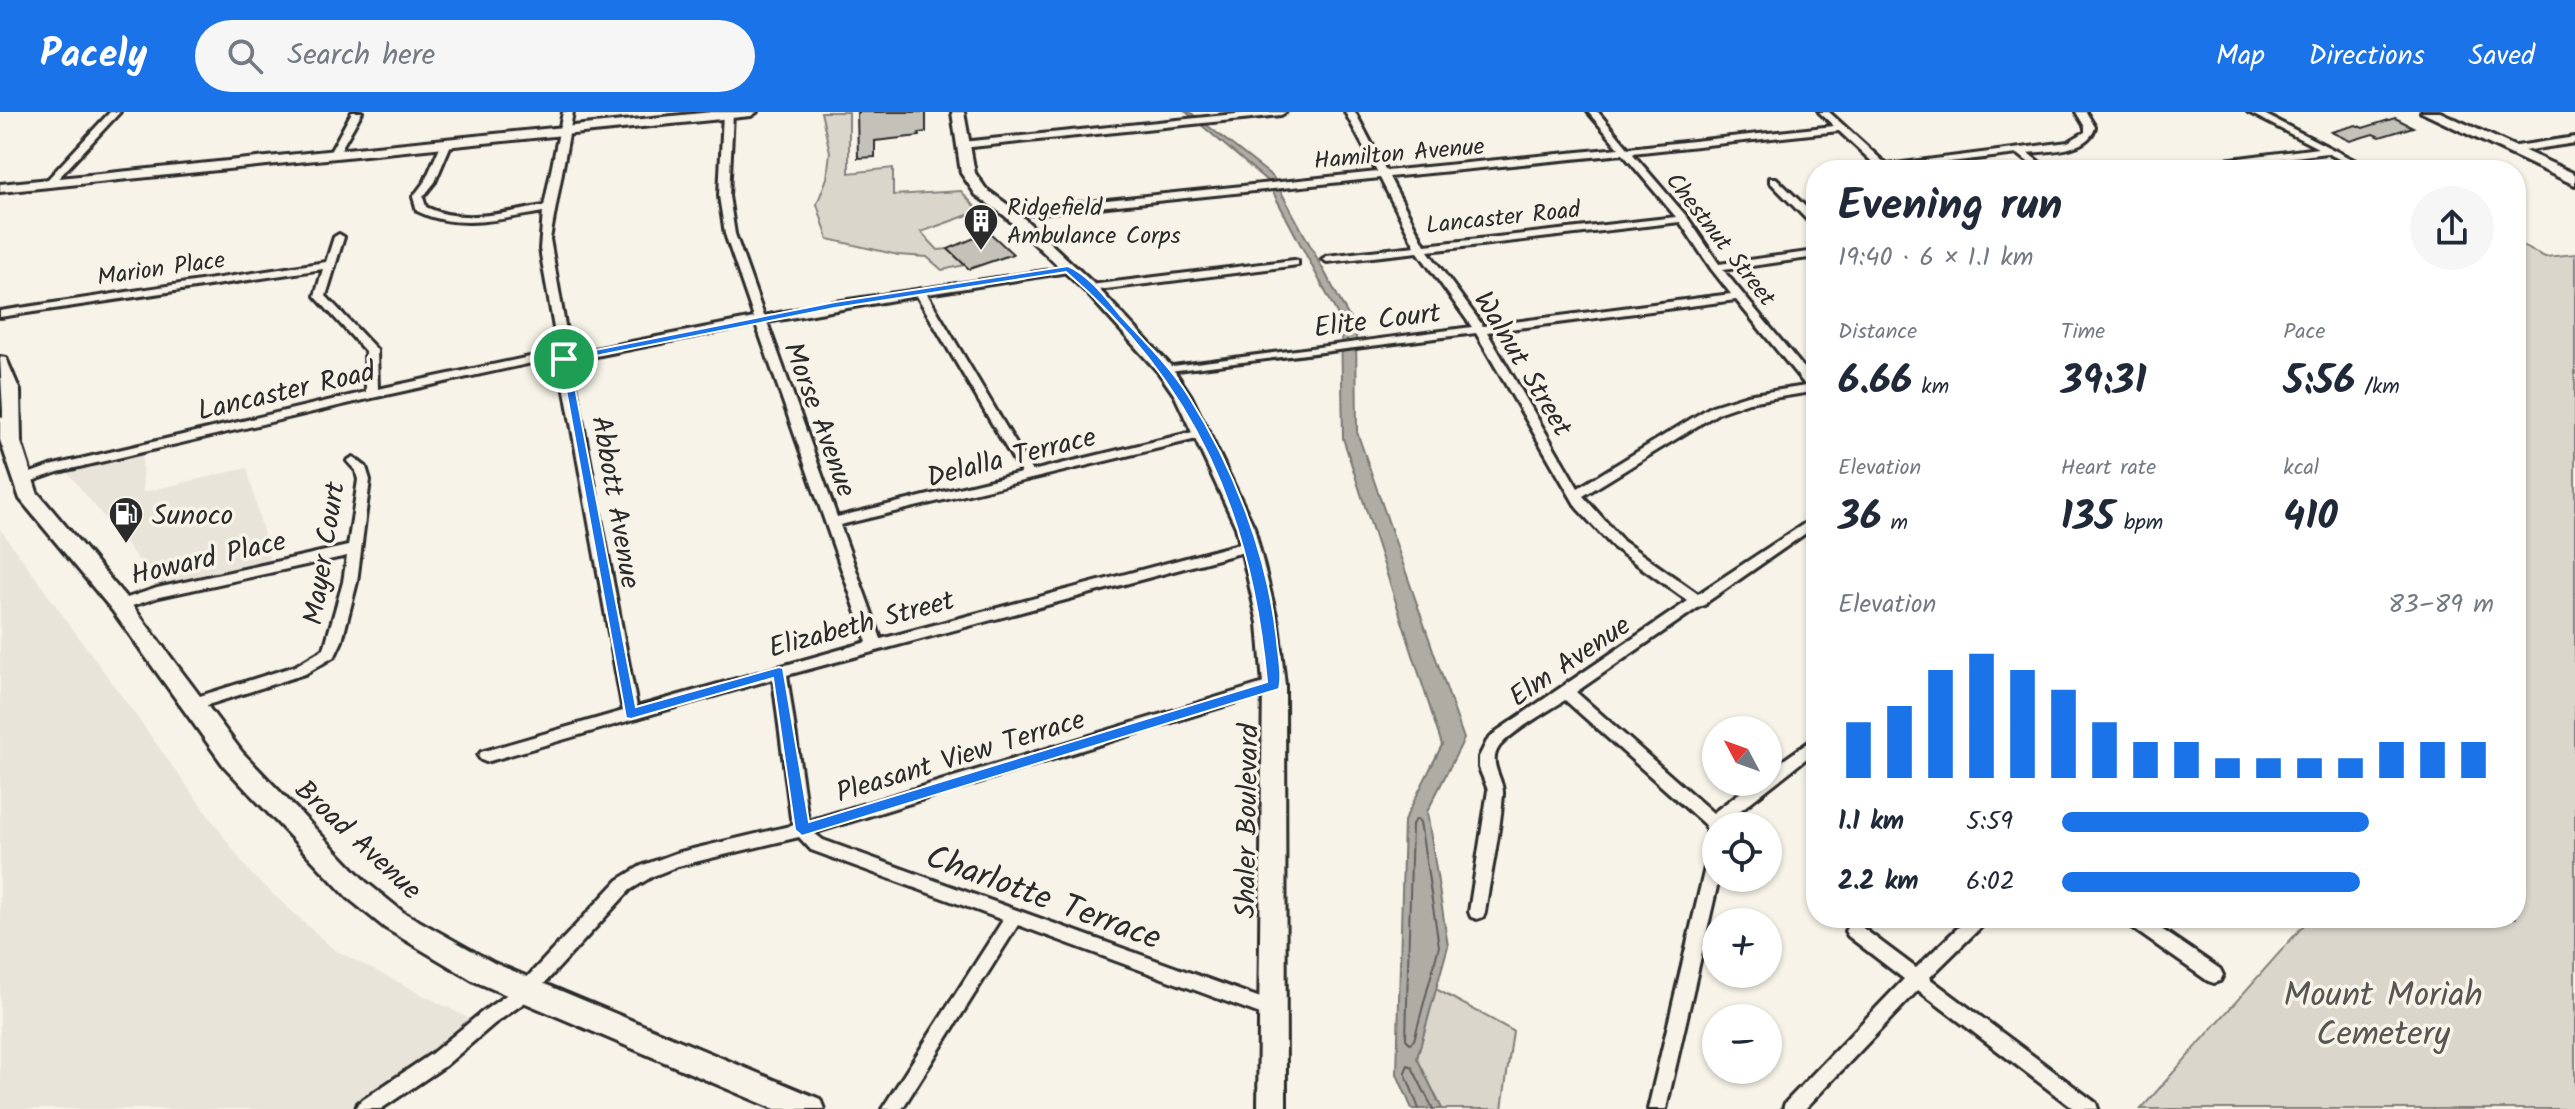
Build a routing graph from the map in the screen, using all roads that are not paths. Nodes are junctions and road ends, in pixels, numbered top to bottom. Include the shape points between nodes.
1 (115, 112) edge
2 (357, 112) edge
3 (568, 112) edge
4 (751, 112) edge
5 (958, 112) edge
6 (1281, 112) edge
7 (1350, 112) edge
8 (1593, 112) edge
9 (1824, 112) edge
10 (2081, 112) edge
11 (2253, 112) edge
12 (2428, 112) edge
13 (728, 114) edge
14 (1839, 128) junction
15 (562, 131) junction
16 (2575, 140) edge
17 (447, 142) junction
18 (962, 145) junction
19 (2327, 150) junction
20 (2510, 150) junction
21 (335, 152) junction
22 (1627, 152) junction
23 (2022, 153) junction
24 (1876, 160) edge
25 (1962, 160) edge
26 (2031, 160) edge
27 (2248, 160) edge
28 (2348, 160) edge
29 (1383, 175) junction
30 (1773, 180) dead end
31 (2575, 180) edge
32 (50, 182) junction
33 (0, 188) edge
34 (546, 209) junction
35 (1010, 213) junction
36 (1806, 213) edge
37 (1683, 219) junction
38 (339, 237) dead end
39 (1421, 248) junction
40 (1806, 255) edge
41 (1327, 259) dead end
42 (1294, 263) dead end
43 (329, 265) junction
44 (1716, 268) junction
45 (1068, 269) junction
46 (1090, 288) junction
47 (920, 292) junction
48 (1738, 296) junction
49 (0, 314) edge
50 (760, 320) junction
51 (1480, 330) junction
52 (564, 356) junction
53 (0, 362) edge
54 (1165, 370) junction
55 (1806, 378) edge
56 (1806, 390) edge
57 (372, 394) junction
58 (0, 423) edge
59 (1201, 434) junction
60 (11, 442) junction
61 (353, 461) dead end
62 (1030, 477) junction
63 (21, 481) junction
64 (1576, 495) junction
65 (832, 523) junction
66 (1806, 527) edge
67 (1250, 546) junction
68 (356, 549) junction
69 (1700, 602) junction
70 (120, 605) junction
71 (876, 646) junction
72 (779, 672) junction
73 (1274, 685) junction
74 (1566, 692) junction
75 (192, 704) junction
76 (631, 714) junction
77 (1806, 751) edge
78 (486, 756) dead end
79 (1782, 769) edge
80 (1750, 796) edge
81 (1733, 812) edge
82 (1702, 816) edge
83 (802, 830) junction
84 (1707, 892) edge
85 (1477, 912) dead end
86 (1014, 917) junction
87 (1969, 928) edge
88 (2146, 928) edge
89 (1854, 931) dead end
90 (2214, 975) dead end
91 (1916, 979) junction
92 (525, 992) junction
93 (1271, 1010) junction
94 (775, 1104) edge
95 (365, 1109) edge
96 (809, 1109) edge
97 (891, 1109) edge
98 (1272, 1109) edge
99 (1657, 1109) edge
100 (1792, 1109) edge
101 (2089, 1109) edge

1 - 32 street
2 - 21 street
3 - 15 street, Abbott Avenue
4 - 13 street
5 - 18 street, Shaler Boulevard
6 - 18 street
7 - 29 street, Walnut Street
8 - 22 street, Chestnut Street
9 - 14 street
10 - 23 street via 2090,127 2085,138
11 - 19 street
12 - 20 main road
13 - 15 street
13 - 50 street, Morse Avenue via 725,217
14 - 22 street, Hamilton Avenue
14 - 24 street
15 - 17 street
15 - 34 street, Abbott Avenue via 558,174
16 - 20 street
17 - 21 street
17 - 34 street via 418,197 421,209 462,219
18 - 35 street, Shaler Boulevard via 968,173 981,192
19 - 27 street
19 - 28 street
20 - 31 main road
21 - 32 street
22 - 29 street, Hamilton Avenue
22 - 37 street, Chestnut Street
23 - 25 street
23 - 26 street
29 - 35 street, Hamilton Avenue
29 - 39 street, Walnut Street
30 - 36 street
32 - 33 street
34 - 52 street, Abbott Avenue via 545,249
35 - 45 street, Shaler Boulevard
37 - 39 street, Lancaster Road
37 - 44 street, Chestnut Street
38 - 43 street
39 - 41 street, Lancaster Road
39 - 51 street, Walnut Street
40 - 44 street
42 - 46 street
43 - 49 street, Marion Place
43 - 57 street via 320,296 369,347
44 - 48 street, Chestnut Street
45 - 46 street, Shaler Boulevard
45 - 47 street, Lancaster Road
46 - 54 street, Shaler Boulevard
47 - 50 street, Lancaster Road
47 - 62 street
48 - 51 street, Elite Court
48 - 55 street, Chestnut Street
50 - 52 street, Lancaster Road
50 - 65 street, Morse Avenue
51 - 54 street, Elite Court
51 - 64 street, Walnut Street
52 - 57 street, Lancaster Road
52 - 76 street, Abbott Avenue
53 - 60 main road via 15,411
54 - 59 street, Shaler Boulevard
56 - 64 street via 1716,409
57 - 63 street, Lancaster Road
58 - 60 main road
59 - 62 street, Delalla Terrace
59 - 67 street, Shaler Boulevard via 1240,513
60 - 63 main road, Broad Avenue
61 - 68 street, Mayer Court via 364,480
62 - 65 street, Delalla Terrace
63 - 70 main road, Broad Avenue via 36,507
64 - 69 street, Walnut Street via 1618,544
65 - 71 street, Morse Avenue
66 - 69 street, Elm Avenue
67 - 71 street, Elizabeth Street
67 - 73 street, Shaler Boulevard via 1268,623
68 - 70 street, Howard Place
68 - 75 street, Mayer Court via 330,652 300,670
69 - 74 street, Elm Avenue
70 - 75 main road, Broad Avenue
71 - 72 street, Elizabeth Street
72 - 76 street, Elizabeth Street
72 - 83 street
73 - 83 street, Pleasant View Terrace
73 - 93 street, Shaler Boulevard
74 - 82 street
74 - 85 street, Elm Avenue via 1502,735 1487,757 1496,790
75 - 92 main road, Broad Avenue via 233,759 357,890 437,947
76 - 78 street, Elizabeth Street
77 - 79 street
80 - 81 street
83 - 86 street, Charlotte Terrace via 817,845
83 - 92 street, Pleasant View Terrace via 647,871 624,885
84 - 99 street
86 - 93 street, Charlotte Terrace
86 - 97 street
87 - 91 street
88 - 90 street
89 - 91 street
91 - 100 street
91 - 101 street
92 - 94 main road, Broad Avenue
92 - 95 street, Pleasant View Terrace
93 - 98 street, Shaler Boulevard
94 - 96 main road, Broad Avenue

